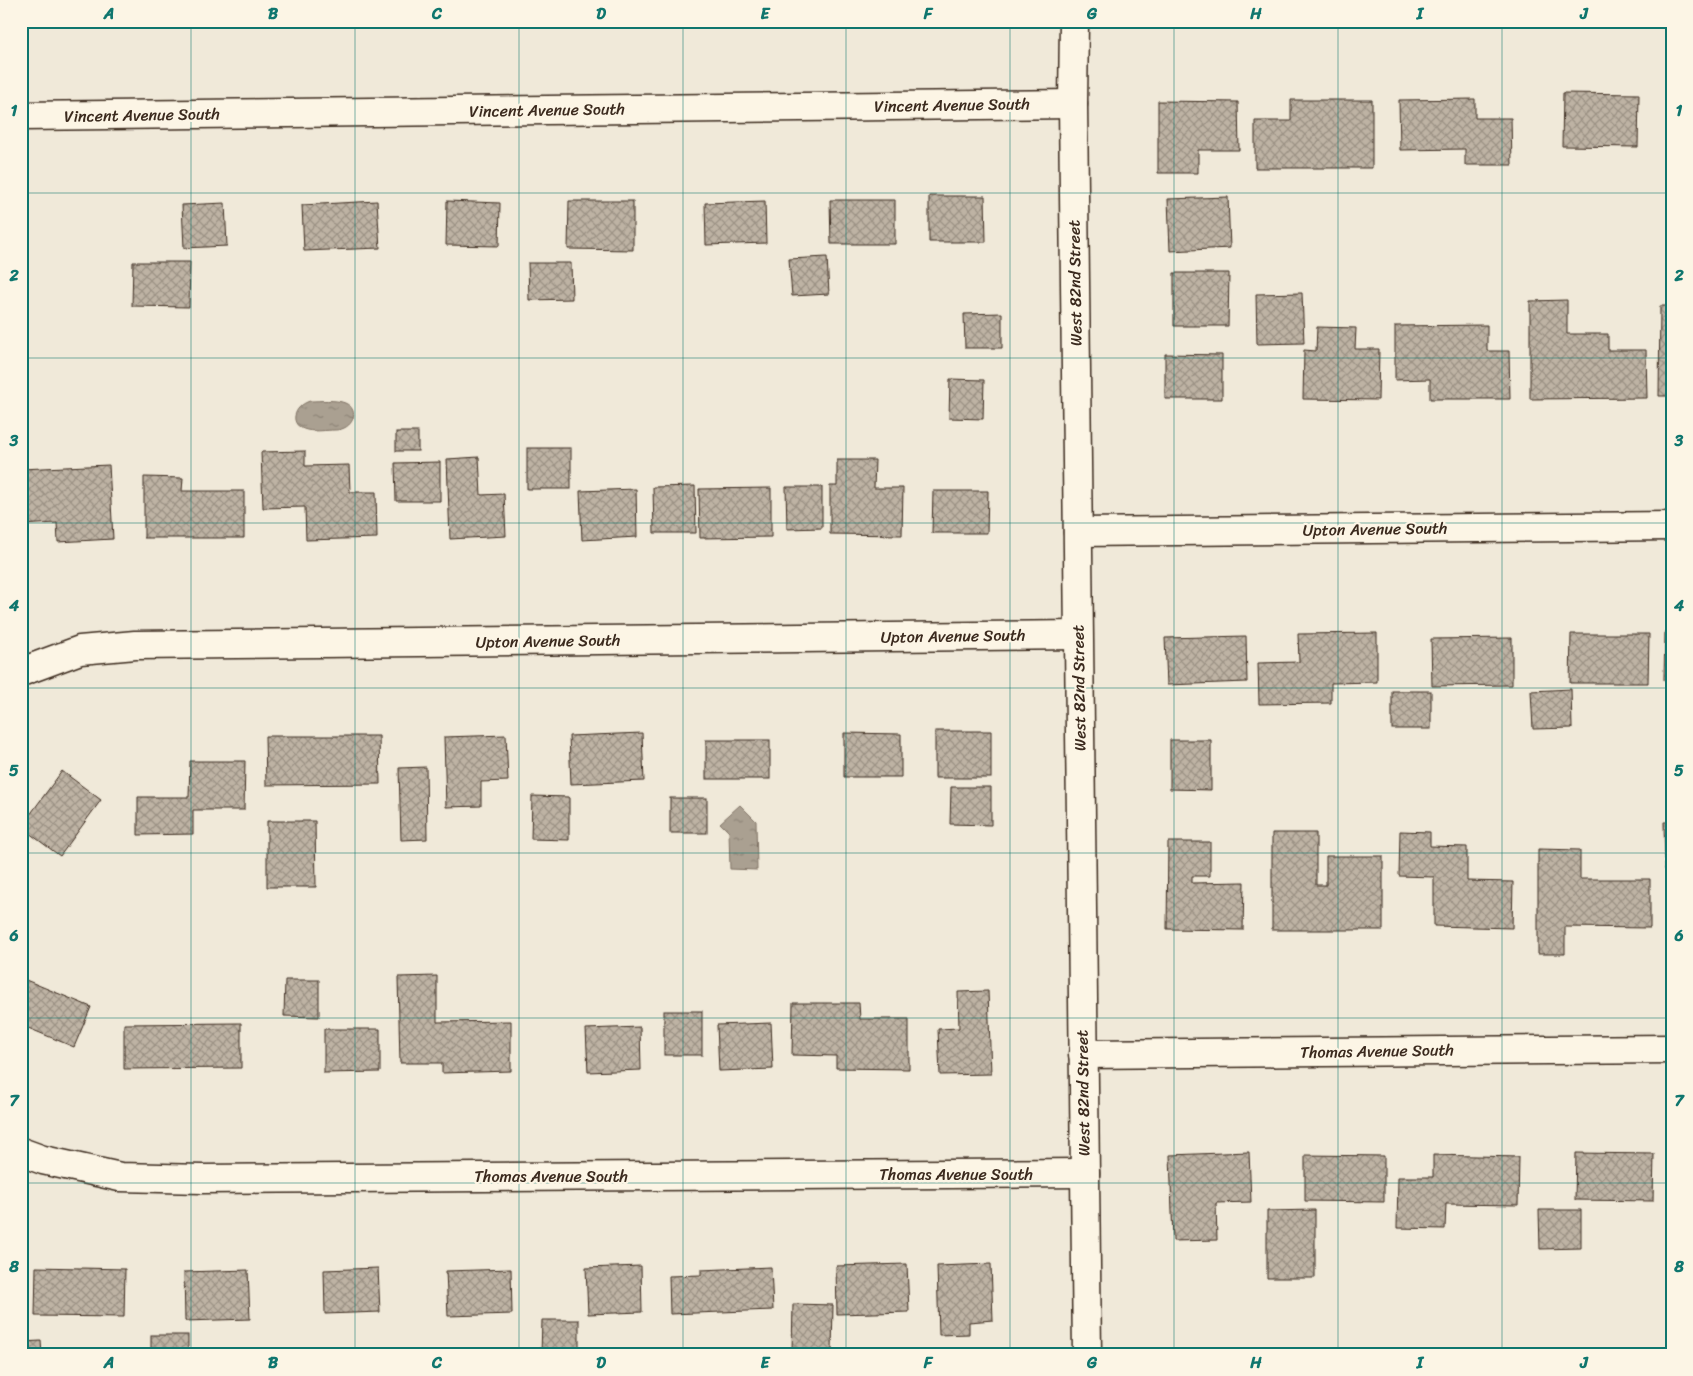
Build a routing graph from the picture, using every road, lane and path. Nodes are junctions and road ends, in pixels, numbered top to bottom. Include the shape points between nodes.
1 (1074, 21) edge
2 (1073, 104) junction
3 (21, 116) edge
4 (1672, 526) edge
5 (1078, 532) junction
6 (1078, 635) junction
7 (21, 672) edge
8 (1672, 1049) edge
9 (1083, 1054) junction
10 (21, 1152) edge
11 (1085, 1173) junction
12 (1087, 1355) edge

1 - 2 street, West 82nd Street
2 - 3 street, Vincent Avenue South
2 - 5 street, West 82nd Street
4 - 5 street, Upton Avenue South
5 - 6 street, West 82nd Street
6 - 7 street, Upton Avenue South via 135,645 80,650
6 - 9 street, West 82nd Street
8 - 9 street, Thomas Avenue South
9 - 11 street, West 82nd Street
10 - 11 street, Thomas Avenue South via 120,1177 202,1179
11 - 12 street, West 82nd Street

